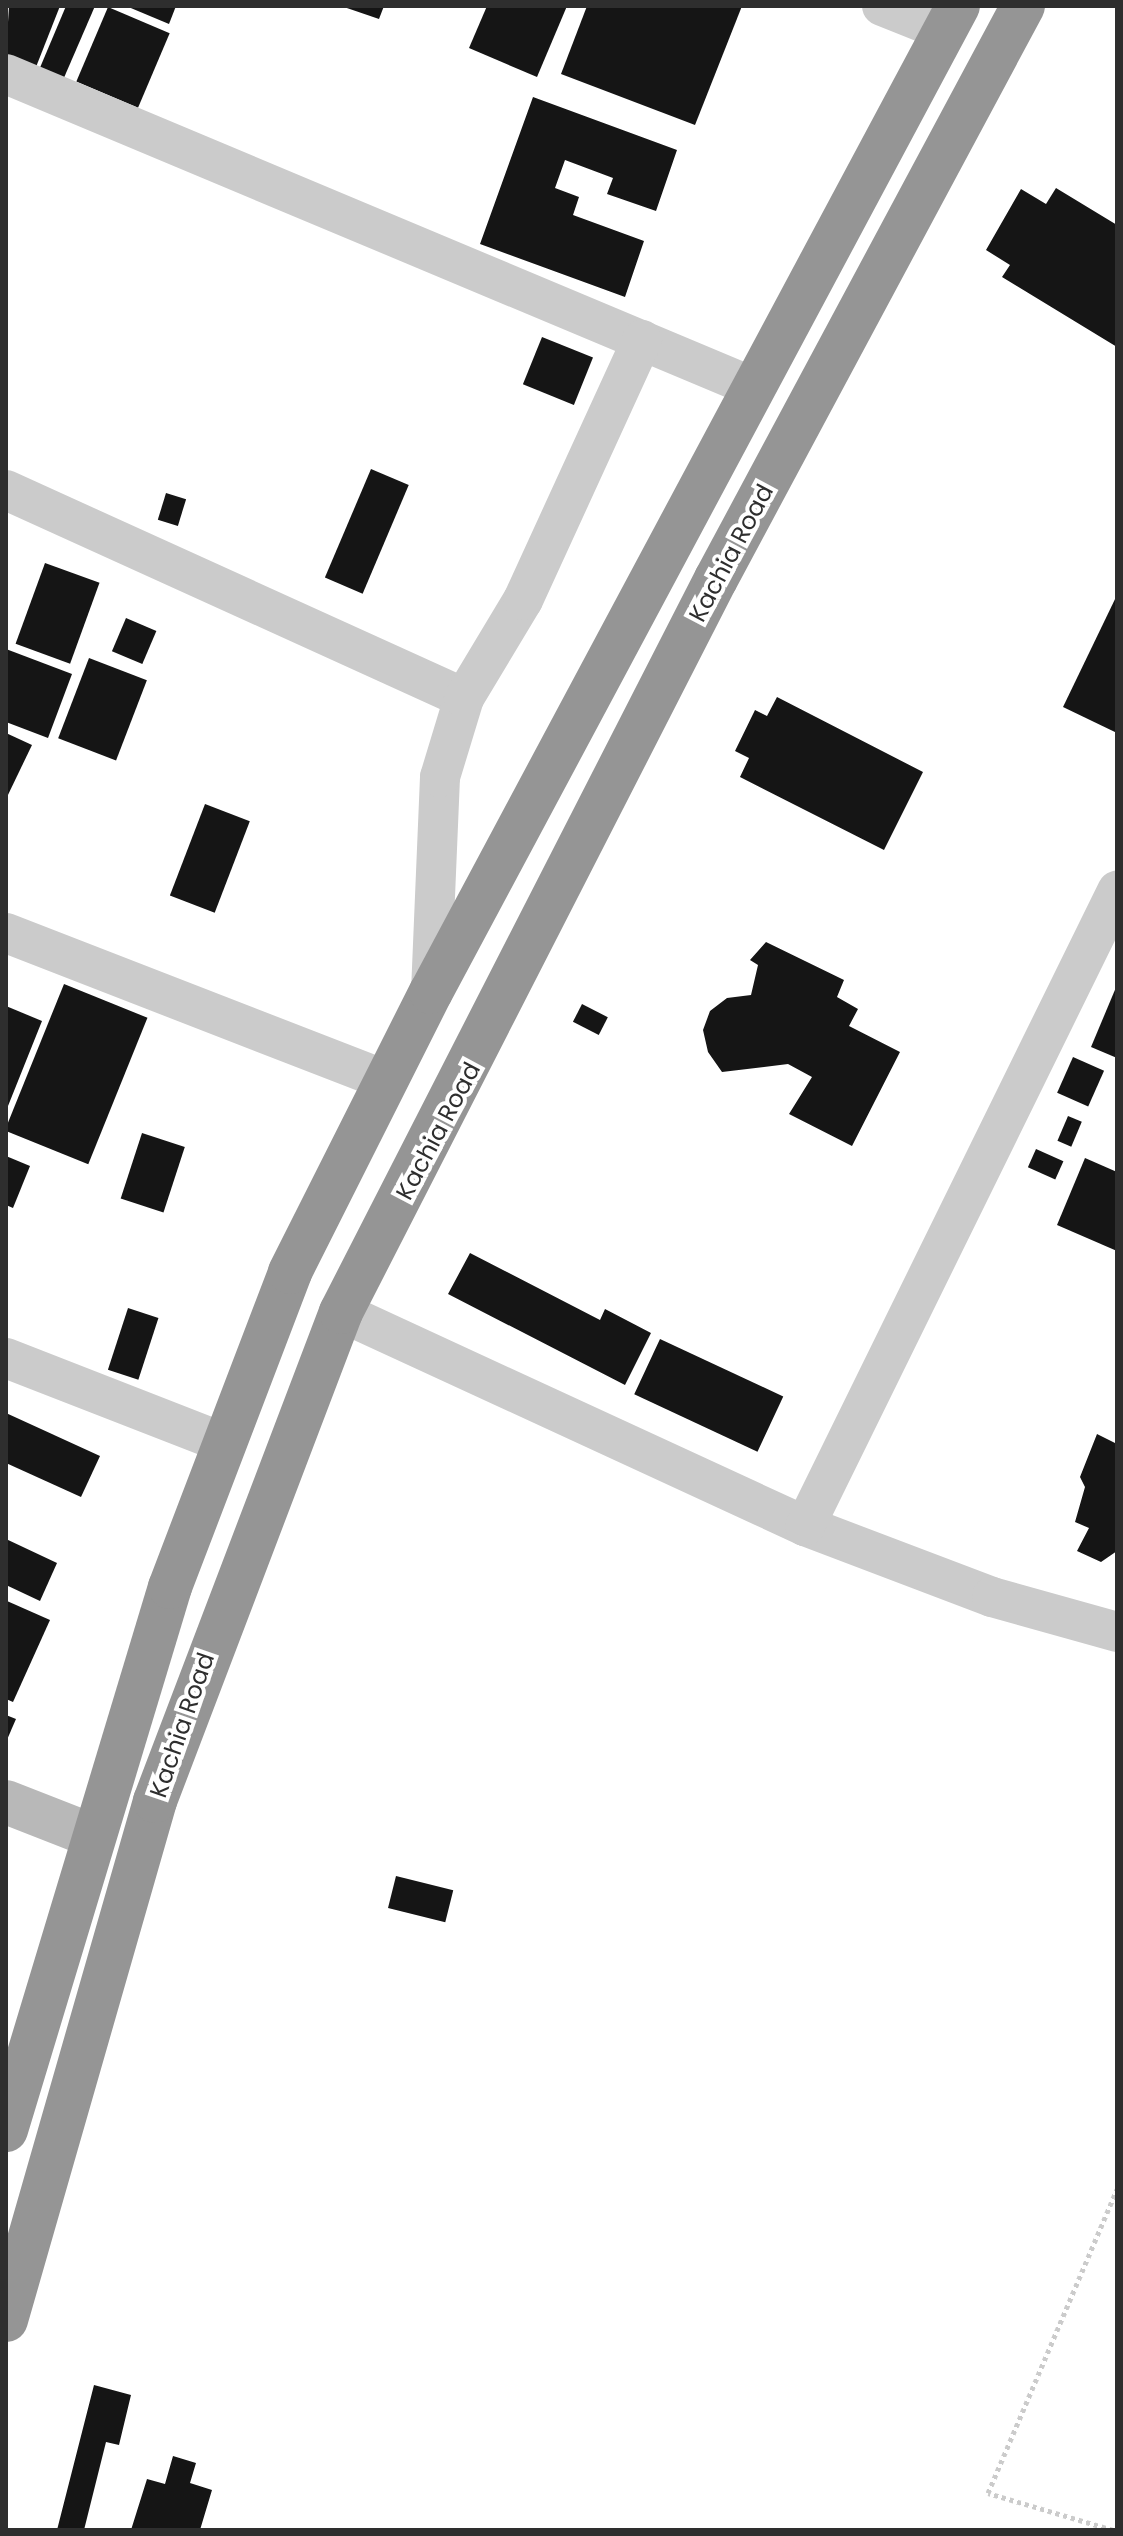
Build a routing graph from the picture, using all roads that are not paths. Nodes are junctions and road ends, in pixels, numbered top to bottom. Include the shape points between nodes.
1 (882, 6) edge
2 (1023, 6) edge
3 (951, 18) edge
4 (6, 74) edge
5 (642, 340) junction
6 (755, 388) junction
7 (6, 490) edge
8 (464, 698) junction
9 (1117, 891) edge
10 (482, 899) junction
11 (540, 931) junction
12 (6, 933) edge
13 (431, 992) junction
14 (387, 1081) junction
15 (341, 1312) junction
16 (6, 1358) edge
17 (221, 1442) junction
18 (805, 1526) junction
19 (1117, 1632) edge
20 (6, 1802) edge
21 (90, 1835) junction
22 (6, 2130) edge
23 (6, 2320) edge

1 - 3 street
2 - 11 highway, Kachia Road via 716,579
3 - 6 highway
4 - 5 street
5 - 6 street
5 - 8 street via 523,600
6 - 10 highway
7 - 8 street
8 - 13 street via 440,777
9 - 18 street
10 - 11 highway
10 - 13 highway
11 - 15 highway, Kachia Road
12 - 14 street
13 - 14 highway
14 - 17 highway via 290,1272
15 - 18 street
15 - 23 highway, Kachia Road via 155,1801
16 - 17 street
17 - 21 highway
18 - 19 street via 992,1597
20 - 21 street
21 - 22 highway

